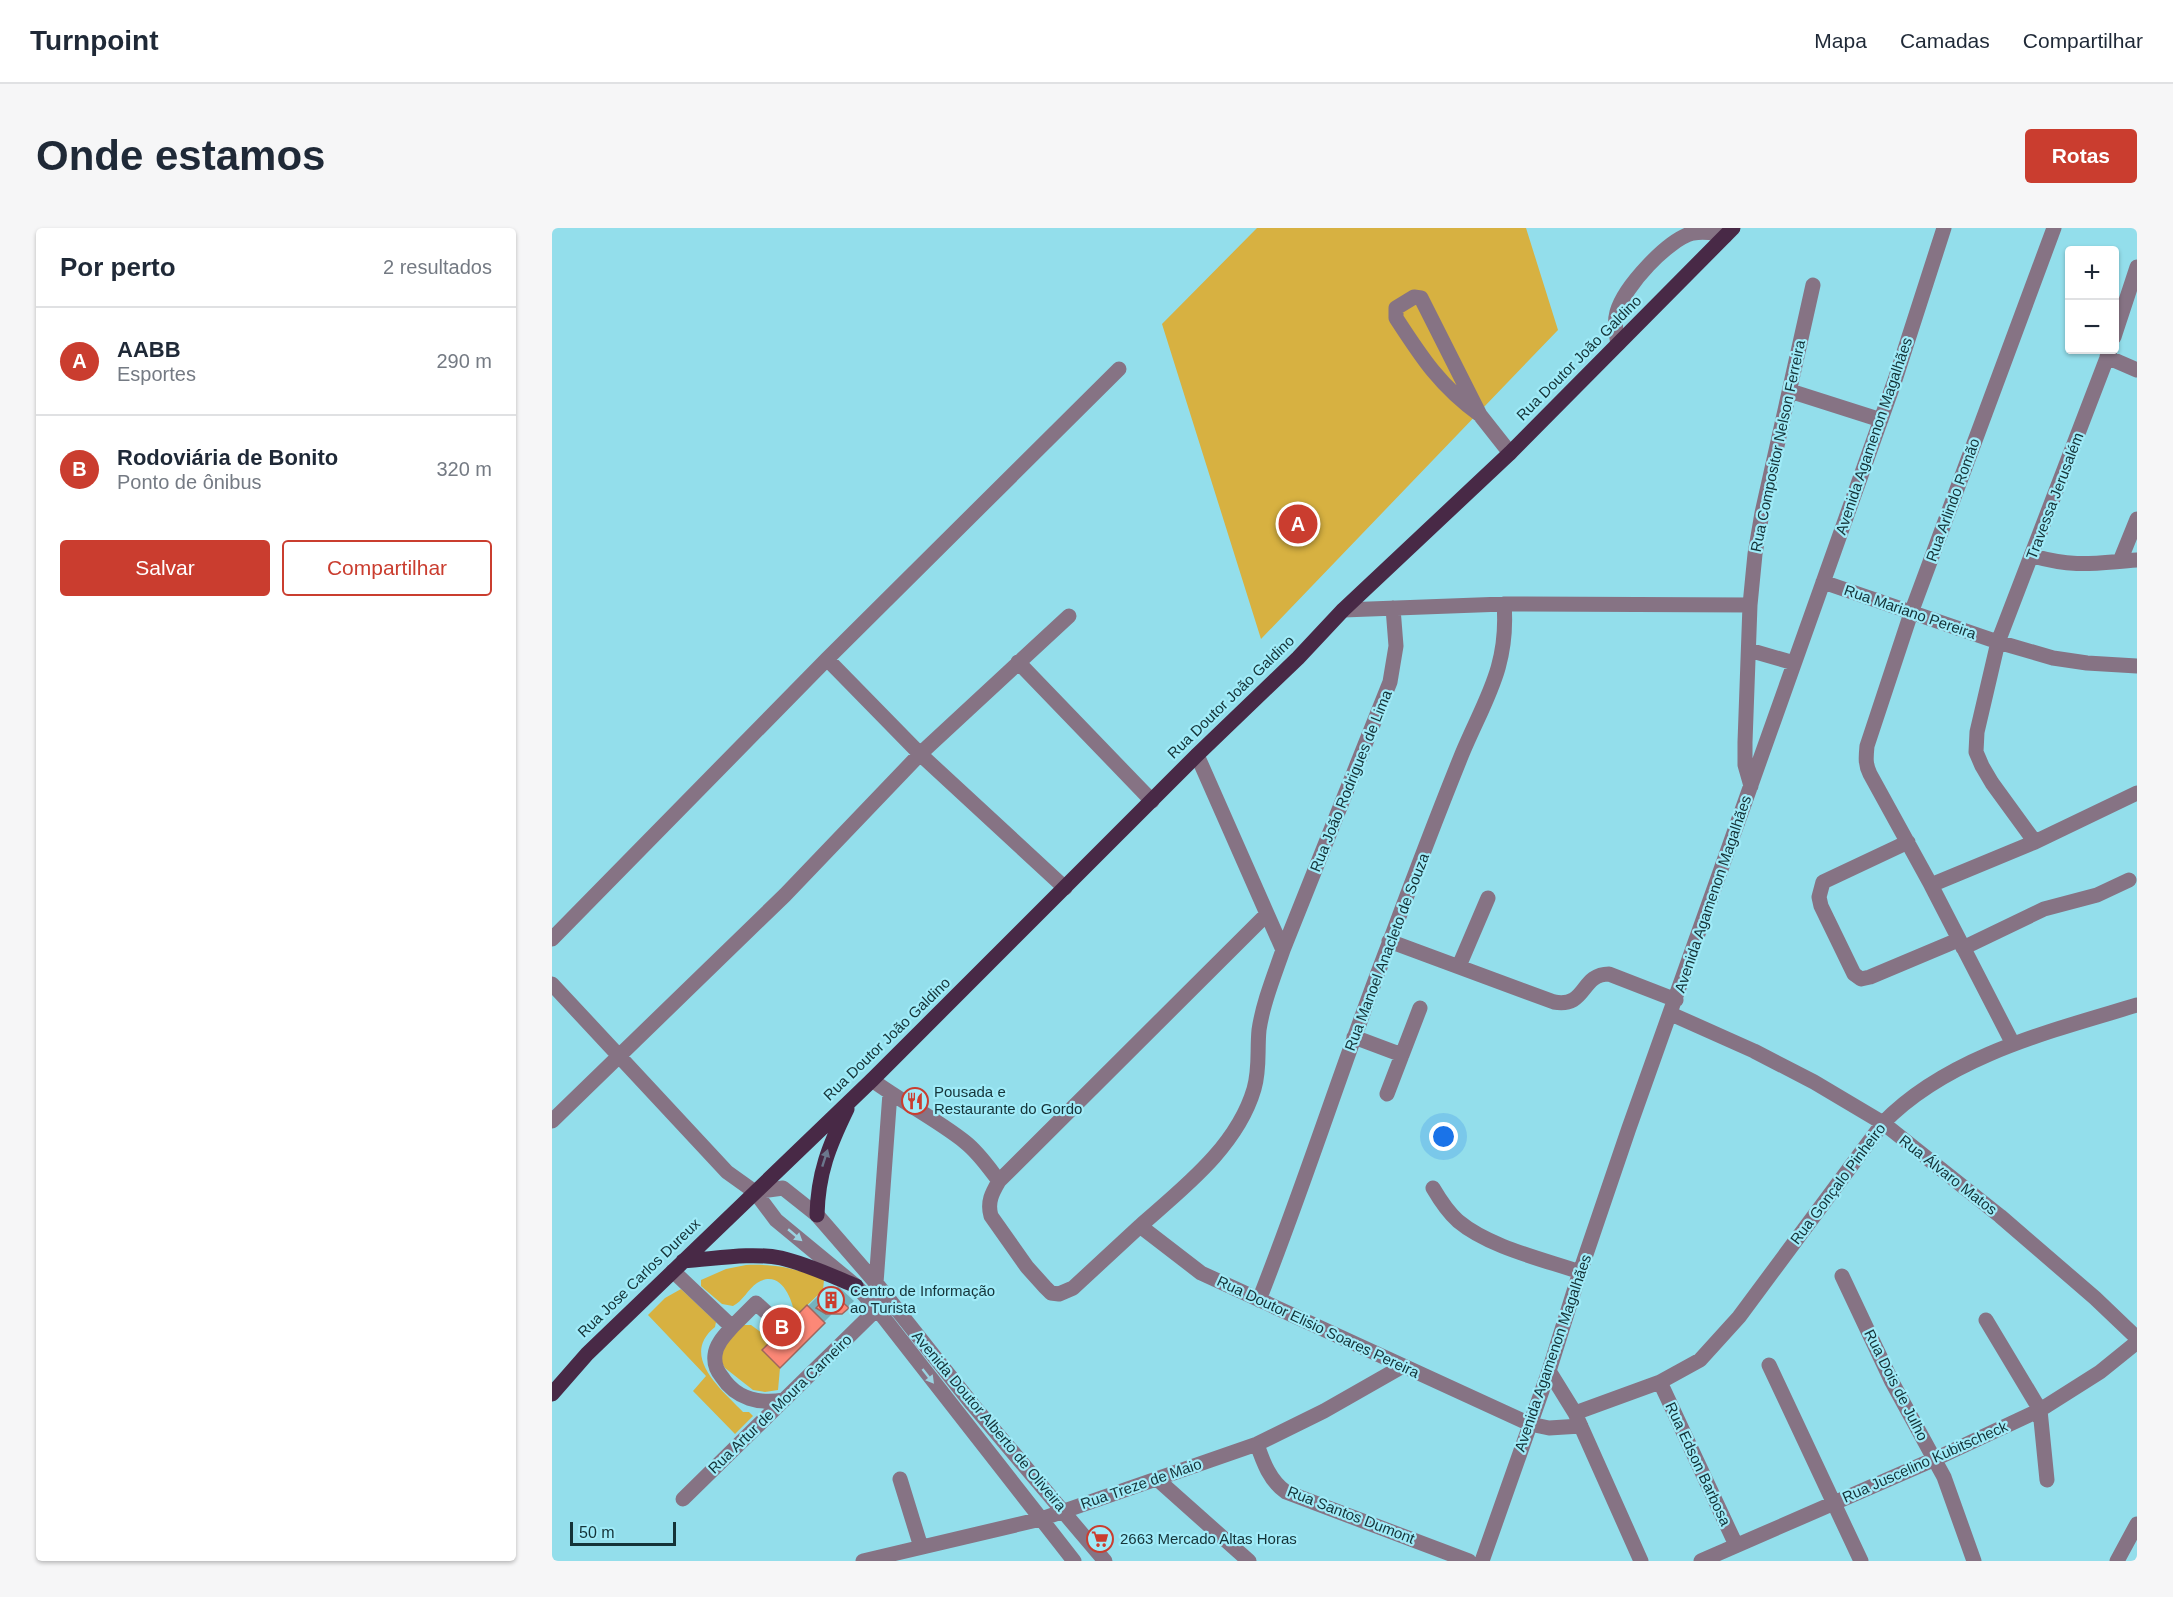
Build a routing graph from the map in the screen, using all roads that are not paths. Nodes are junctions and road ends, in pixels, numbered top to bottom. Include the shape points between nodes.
1 (1944, 228) edge
2 (2054, 228) edge
3 (1729, 232) edge
4 (2137, 267) edge
5 (1813, 285) dead end
6 (2119, 324) edge
7 (1618, 344) junction
8 (2109, 354) edge
9 (2111, 354) edge
10 (1119, 369) dead end
11 (2137, 370) edge
12 (1790, 391) junction
13 (1480, 415) junction
14 (1881, 420) junction
15 (1510, 453) junction
16 (2137, 519) edge
17 (2033, 556) junction
18 (2137, 560) edge
19 (2120, 561) junction
20 (1823, 582) junction
21 (1504, 604) junction
22 (1750, 606) junction
23 (1393, 608) junction
24 (1343, 610) junction
25 (1911, 613) junction
26 (1069, 616) dead end
27 (1998, 642) junction
28 (1749, 650) junction
29 (827, 659) junction
30 (1017, 662) junction
31 (1794, 663) junction
32 (2137, 666) edge
33 (920, 754) junction
34 (1197, 755) junction
35 (1751, 786) junction
36 (2137, 793) edge
37 (1152, 801) junction
38 (1908, 842) junction
39 (2035, 842) junction
40 (2129, 880) dead end
41 (1932, 885) junction
42 (1065, 888) junction
43 (1488, 898) dead end
44 (1266, 915) junction
45 (552, 939) edge
46 (1389, 941) junction
47 (1961, 944) junction
48 (1283, 950) junction
49 (1459, 966) junction
50 (552, 984) edge
51 (2137, 1005) edge
52 (1673, 1007) junction
53 (1420, 1008) dead end
54 (1354, 1037) junction
55 (2013, 1044) junction
56 (1402, 1054) junction
57 (620, 1056) junction
58 (872, 1080) junction
59 (890, 1093) junction
60 (1387, 1094) dead end
61 (852, 1098) junction
62 (552, 1121) edge
63 (1883, 1124) junction
64 (999, 1181) junction
65 (1433, 1188) dead end
66 (755, 1192) junction
67 (818, 1215) junction
68 (1140, 1226) junction
69 (678, 1266) junction
70 (1580, 1272) junction
71 (1842, 1276) dead end
72 (876, 1283) junction
73 (856, 1286) junction
74 (888, 1297) junction
75 (1259, 1300) junction
76 (877, 1310) junction
77 (1986, 1320) dead end
78 (732, 1327) junction
79 (782, 1327) dead end
80 (2137, 1340) edge
81 (1769, 1365) dead end
82 (1403, 1366) junction
83 (1549, 1371) junction
84 (1660, 1382) junction
85 (552, 1394) edge
86 (784, 1400) junction
87 (972, 1404) junction
88 (2040, 1410) junction
89 (958, 1415) junction
90 (1578, 1420) junction
91 (1530, 1424) junction
92 (1257, 1444) junction
93 (1935, 1459) junction
94 (900, 1479) dead end
95 (1156, 1479) junction
96 (2047, 1480) dead end
97 (683, 1499) dead end
98 (1833, 1502) junction
99 (1064, 1511) junction
100 (1041, 1519) junction
101 (2137, 1524) edge
102 (1736, 1545) junction
103 (921, 1547) junction
104 (864, 1561) edge
105 (1074, 1561) edge
106 (1104, 1561) edge
107 (1249, 1561) edge
108 (1469, 1561) edge
109 (1482, 1561) edge
110 (1641, 1561) edge
111 (1701, 1561) edge
112 (1861, 1561) edge
113 (1974, 1561) edge
114 (2117, 1561) edge

1 - 14 street, Avenida Agamenon Magalhães
2 - 25 street, Rua Arlindo Romão
3 - 7 main road, Rua Doutor João Galdino
3 - 7 street via 1693,233 1677,239 1654,262 1622,299 1614,325
4 - 6 street
5 - 12 street, Rua Compositor Nelson Ferreira
7 - 15 main road, Rua Doutor João Galdino
8 - 17 street, Travessa Jerusalém
9 - 11 street
10 - 29 street
12 - 14 street
12 - 22 street, Rua Compositor Nelson Ferreira via 1762,513
13 - 13 street via 1421,298 1414,297 1396,308 1396,318 1433,373
13 - 15 street
14 - 20 street, Avenida Agamenon Magalhães
15 - 24 main road, Rua Doutor João Galdino
16 - 19 street
17 - 19 street via 2078,565
17 - 27 street, Travessa Jerusalém
18 - 19 street
20 - 25 street, Rua Mariano Pereira
20 - 31 street, Avenida Agamenon Magalhães
21 - 22 street
21 - 23 street
21 - 46 street, Rua Manoel Anacleto de Souza via 1504,646 1499,668
22 - 28 street, Rua Compositor Nelson Ferreira
23 - 24 street
23 - 48 street, Rua João Rodrigues de Lima via 1396,646 1390,682
24 - 34 main road, Rua Doutor João Galdino
25 - 27 street, Rua Mariano Pereira
25 - 38 street, Rua Arlindo Romão via 1867,746 1866,765
26 - 30 street
27 - 32 street, Rua Mariano Pereira via 2053,658
27 - 39 street, Travessa Jerusalém via 1976,752 1992,783
28 - 31 street
28 - 35 street, Rua Compositor Nelson Ferreira via 1745,765
29 - 33 street
29 - 45 street
30 - 33 street
30 - 37 street
31 - 35 street, Avenida Agamenon Magalhães
33 - 42 street
33 - 57 street via 785,895
34 - 37 main road, Rua Doutor João Galdino
34 - 44 street
35 - 52 street, Avenida Agamenon Magalhães
36 - 39 street
37 - 42 main road, Rua Doutor João Galdino
38 - 41 street
38 - 47 street via 1823,882 1819,889 1821,906 1854,974 1861,979 1870,977
39 - 41 street
40 - 47 street via 2097,895 2044,909
41 - 47 street
42 - 58 main road, Rua Doutor João Galdino
43 - 49 street
44 - 48 street
44 - 64 street
46 - 49 street
46 - 54 street, Rua Manoel Anacleto de Souza
47 - 55 street
48 - 68 street, Rua João Rodrigues de Lima via 1261,1022 1257,1077 1245,1111 1222,1147 1186,1186
49 - 52 street, Rua Álvaro Matos via 1563,1004 1576,999 1593,977 1609,974
50 - 57 street
51 - 55 street, Rua Gonçalo Pinheiro
52 - 63 street, Rua Álvaro Matos via 1814,1082
52 - 70 street, Avenida Agamenon Magalhães
53 - 56 street
54 - 56 street
54 - 75 street, Rua Manoel Anacleto de Souza
55 - 63 street, Rua Gonçalo Pinheiro via 1920,1090
56 - 60 street
57 - 62 street
57 - 66 street via 727,1172
58 - 59 street
58 - 61 main road, Rua Doutor João Galdino
59 - 64 street via 966,1143
59 - 72 street
61 - 66 main road, Rua Doutor João Galdino
67 -> 61 main road via 822,1166
63 - 80 street, Rua Álvaro Matos via 2000,1216
63 - 84 street, Rua Gonçalo Pinheiro via 1715,1345 1700,1360
64 - 68 street via 988,1207 991,1216 1051,1293 1073,1288
65 - 70 street via 1458,1221 1475,1233
66 - 67 street, Avenida Doutor Alberto de Oliveira via 783,1188
66 - 69 main road, Rua Jose Carlos Dureux
66 -> 73 street, Avenida Doutor Alberto de Oliveira via 776,1220
67 - 72 street, Avenida Doutor Alberto de Oliveira
68 - 75 street, Rua Doutor Elisio Soares Pereira via 1201,1273
69 - 73 main road via 763,1256 781,1258
69 - 78 street
69 - 85 main road, Rua Jose Carlos Dureux via 587,1353
70 - 83 street, Avenida Agamenon Magalhães
71 - 93 street, Rua Dois de Julho via 1892,1382
72 - 74 street, Avenida Doutor Alberto de Oliveira
73 - 76 street, Avenida Doutor Alberto de Oliveira
74 - 76 street, Rua Artur de Moura Carneiro
74 - 87 street, Avenida Doutor Alberto de Oliveira
75 - 82 street, Rua Doutor Elisio Soares Pereira
76 - 86 street, Rua Artur de Moura Carneiro
76 -> 89 street, Avenida Doutor Alberto de Oliveira
77 - 88 street
78 - 79 street via 756,1303
78 - 86 street via 715,1354 717,1371 723,1380 754,1400
80 - 88 street, Rua Juscelino Kubitscheck via 2100,1372
81 - 98 street
82 - 91 street, Rua Doutor Elisio Soares Pereira
82 - 92 street, Rua Treze de Maio
83 - 90 street
83 - 91 street, Avenida Agamenon Magalhães
84 - 90 street, Rua Gonçalo Pinheiro
84 - 102 street, Rua Edson Barbosa
86 - 97 street, Rua Artur de Moura Carneiro
87 - 89 street
87 - 99 street, Avenida Doutor Alberto de Oliveira
88 - 93 street, Rua Juscelino Kubitscheck
88 - 96 street
89 - 100 street, Avenida Doutor Alberto de Oliveira
90 - 91 street, Rua Doutor Elisio Soares Pereira via 1549,1428
90 - 110 street
91 - 109 street, Avenida Agamenon Magalhães
92 - 95 street, Rua Treze de Maio
92 - 108 street, Rua Santos Dumont via 1272,1477 1286,1492
93 - 98 street, Rua Juscelino Kubitscheck
93 - 113 street, Rua Dois de Julho
94 - 103 street
95 - 99 street, Rua Treze de Maio
95 - 107 street
98 - 102 street, Rua Juscelino Kubitscheck
98 - 112 street
99 - 100 street, Rua Treze de Maio
99 - 106 street, Avenida Doutor Alberto de Oliveira
100 - 103 street, Rua Treze de Maio
100 - 105 street, Avenida Doutor Alberto de Oliveira
101 - 114 street
102 - 111 street, Rua Juscelino Kubitscheck
103 - 104 street, Rua Treze de Maio

